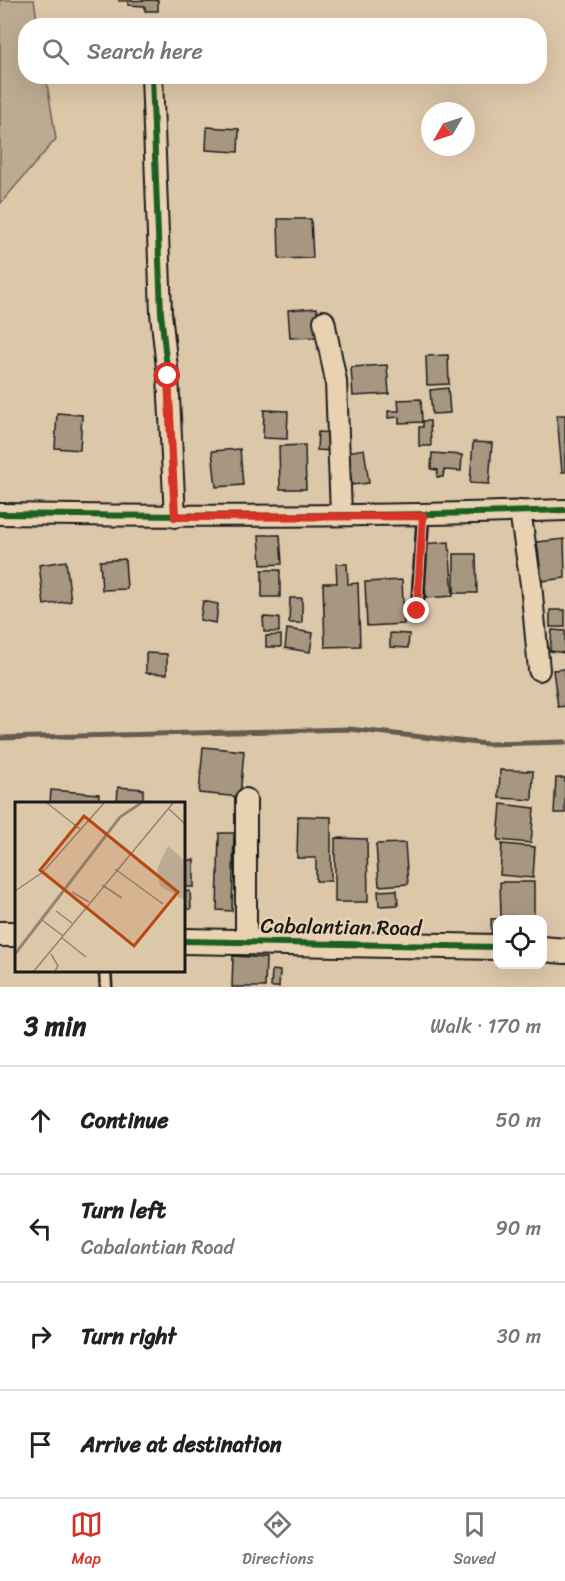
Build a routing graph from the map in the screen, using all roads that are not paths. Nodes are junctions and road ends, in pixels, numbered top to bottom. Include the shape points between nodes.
1 (152, 84) edge
2 (324, 321) dead end
3 (565, 510) edge
4 (520, 511) junction
5 (0, 514) edge
6 (341, 514) junction
7 (423, 516) junction
8 (175, 517) junction
9 (417, 611) dead end
10 (539, 670) dead end
11 (246, 800) dead end
12 (0, 933) edge
13 (15, 934) edge
14 (184, 941) edge
15 (246, 942) junction
16 (493, 947) edge
17 (547, 949) edge
18 (565, 951) edge

1 - 8 street via 161,313
2 - 6 street via 336,381
3 - 4 street
4 - 7 street
4 - 10 street
5 - 8 street
6 - 7 street
6 - 8 street
7 - 9 lane
11 - 15 street
12 - 13 street
14 - 15 street, Cabalantian Road
15 - 16 street, Cabalantian Road
17 - 18 street

